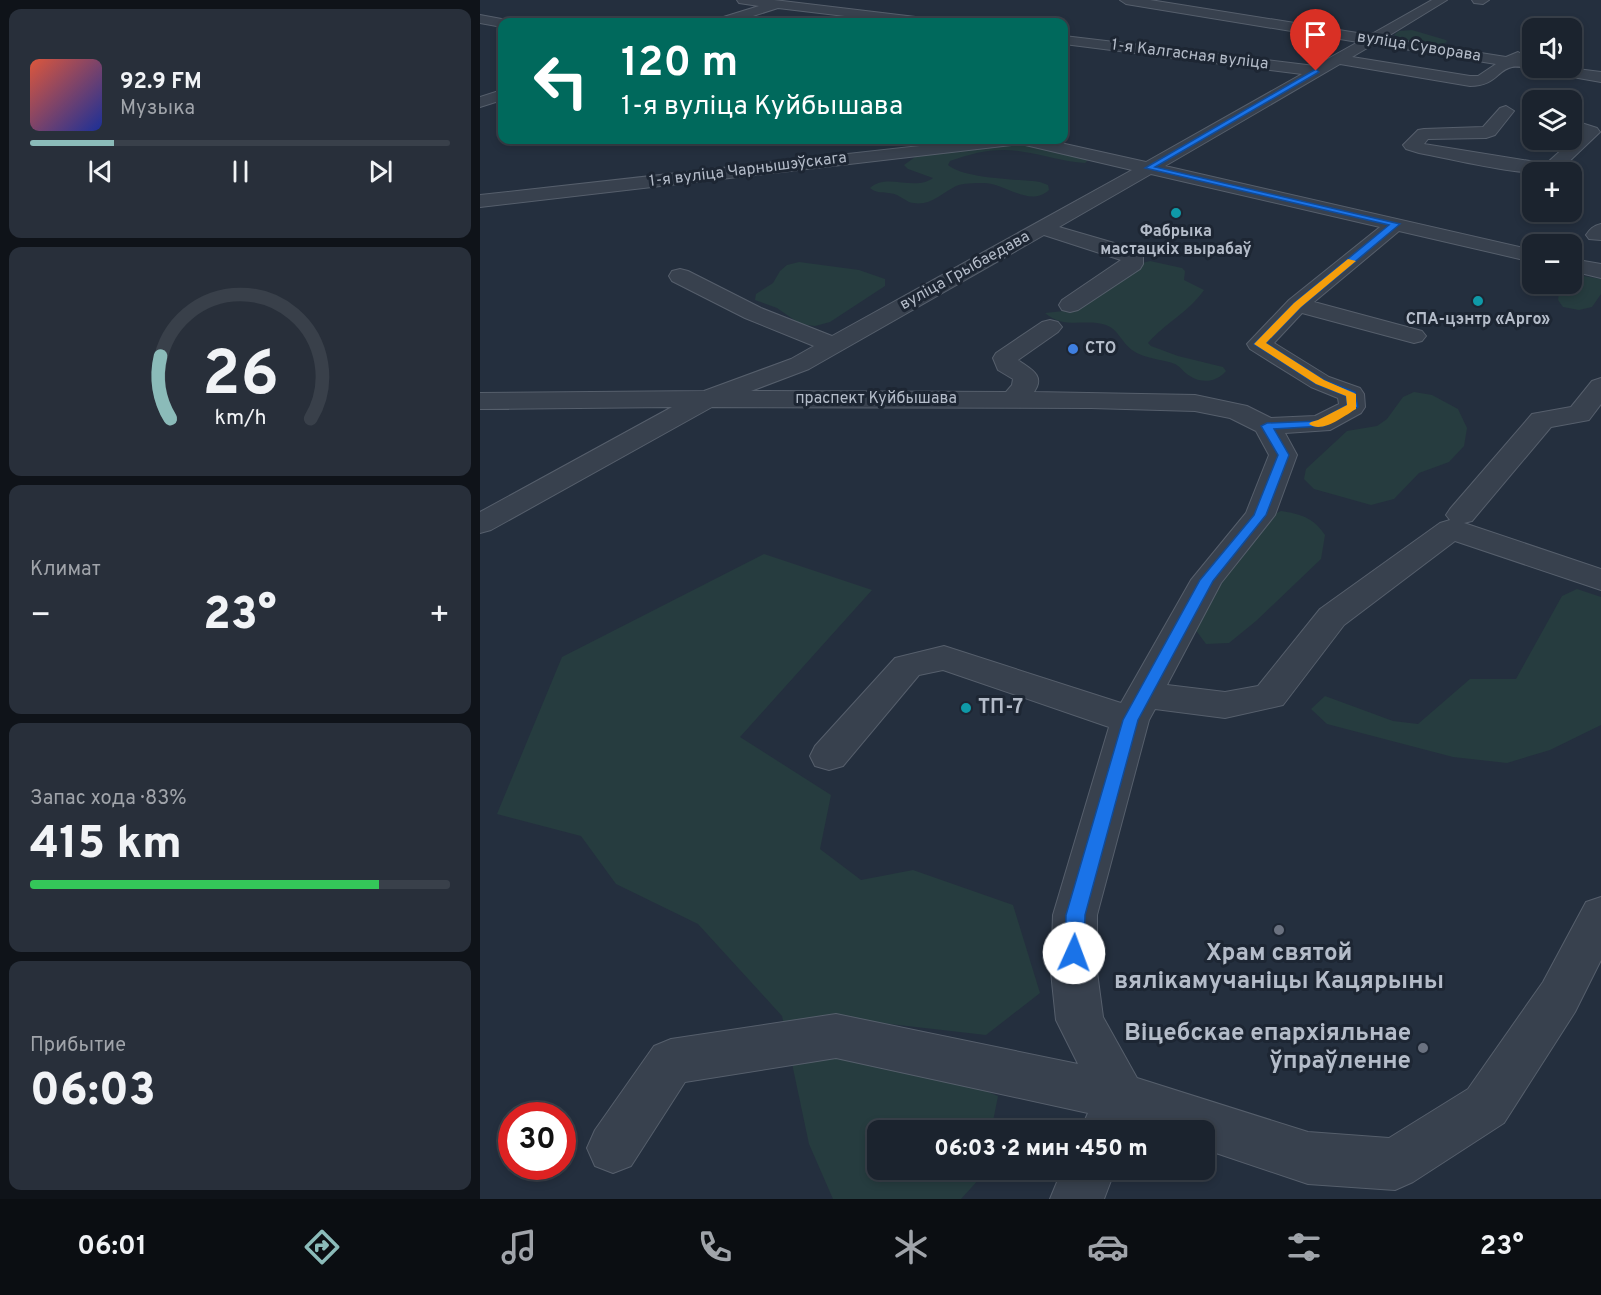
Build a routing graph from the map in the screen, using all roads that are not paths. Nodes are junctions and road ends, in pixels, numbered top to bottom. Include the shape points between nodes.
1 (743, 0) edge
2 (1126, 0) edge
3 (1211, 0) edge
4 (1441, 0) edge
5 (1478, 0) edge
6 (1483, 0) edge
7 (780, 2) edge
8 (1186, 10) junction
9 (734, 18) edge
10 (895, 18) edge
11 (480, 19) edge
12 (498, 22) edge
13 (1372, 39) junction
14 (1068, 40) edge
15 (1522, 54) edge
16 (1337, 59) junction
17 (1511, 62) junction
18 (1522, 64) edge
19 (1316, 71) junction
20 (1582, 74) edge
21 (1601, 77) edge
22 (1525, 78) edge
23 (1522, 80) dead end
24 (1506, 93) dead end
25 (498, 96) edge
26 (480, 102) edge
27 (1506, 111) junction
28 (1522, 115) edge
29 (1582, 128) edge
30 (1582, 141) edge
31 (981, 144) edge
32 (1043, 144) edge
33 (1146, 147) dead end
34 (1571, 150) edge
35 (1173, 153) junction
36 (1148, 168) junction
37 (480, 201) edge
38 (1396, 224) junction
39 (1042, 228) junction
40 (1522, 253) edge
41 (1582, 267) edge
42 (1601, 272) edge
43 (680, 276) dead end
44 (1070, 305) dead end
45 (1297, 305) junction
46 (1050, 327) dead end
47 (1414, 336) dead end
48 (834, 345) junction
49 (1601, 386) edge
50 (707, 399) junction
51 (1014, 399) junction
52 (480, 401) edge
53 (1267, 426) junction
54 (1461, 516) dead end
55 (480, 524) edge
56 (1601, 579) edge
57 (1138, 708) junction
58 (829, 756) dead end
59 (1601, 915) edge
60 (1113, 1113) edge
61 (613, 1148) dead end
62 (1085, 1180) edge
63 (1077, 1199) edge

1 - 7 street
2 - 8 street, вуліца Суворава
3 - 8 street
4 - 13 street, вуліца Грыбаедава
5 - 6 street
7 - 9 street
7 - 10 street
8 - 13 street, вуліца Суворава
11 - 12 street
13 - 16 street, вуліца Грыбаедава
13 - 17 street, вуліца Суворава
14 - 19 street, 1-я Калгасная вуліца
15 - 17 street
16 - 17 street via 1470,81 1481,81
16 - 19 street, вуліца Грыбаедава
17 - 18 street, вуліца Суворава
19 - 35 street, вуліца Грыбаедава
20 - 21 street
22 - 23 street
24 - 27 street via 1489,105
25 - 26 street
27 - 28 street
27 - 34 street via 1480,134 1424,134 1412,145 1542,169 1553,166
29 - 30 street via 1592,132
31 - 37 street, 1-я вуліца Чарнышэўскага
32 - 36 street
33 - 35 street
35 - 36 street, вуліца Грыбаедава
36 - 38 street
36 - 39 street, вуліца Грыбаедава
38 - 40 street
38 - 45 street
39 - 44 street via 1132,257 1132,264
39 - 48 street, вуліца Грыбаедава
41 - 42 street
43 - 48 street via 753,313
45 - 47 street
45 - 53 street via 1259,344 1320,382 1351,394 1352,407 1320,424
46 - 51 street via 1005,358 1007,365 1026,376 1025,387
48 - 50 street, вуліца Грыбаедава via 800,364
49 - 54 street via 1580,414 1542,420
50 - 51 street, праспект Куйбышава
50 - 52 street, праспект Куйбышава
50 - 55 street, вуліца Грыбаедава
51 - 53 street, праспект Куйбышава via 1195,404 1238,412
53 - 57 street via 1283,455 1260,515 1207,580
56 - 57 street via 1451,529 1332,617 1270,696 1225,705
57 - 58 street via 944,658 908,666
57 - 60 street via 1076,915 1074,972 1080,1020
59 - 60 street via 1559,997 1486,1106 1395,1164 1308,1158
60 - 61 street via 836,1036 671,1062
62 - 63 street

